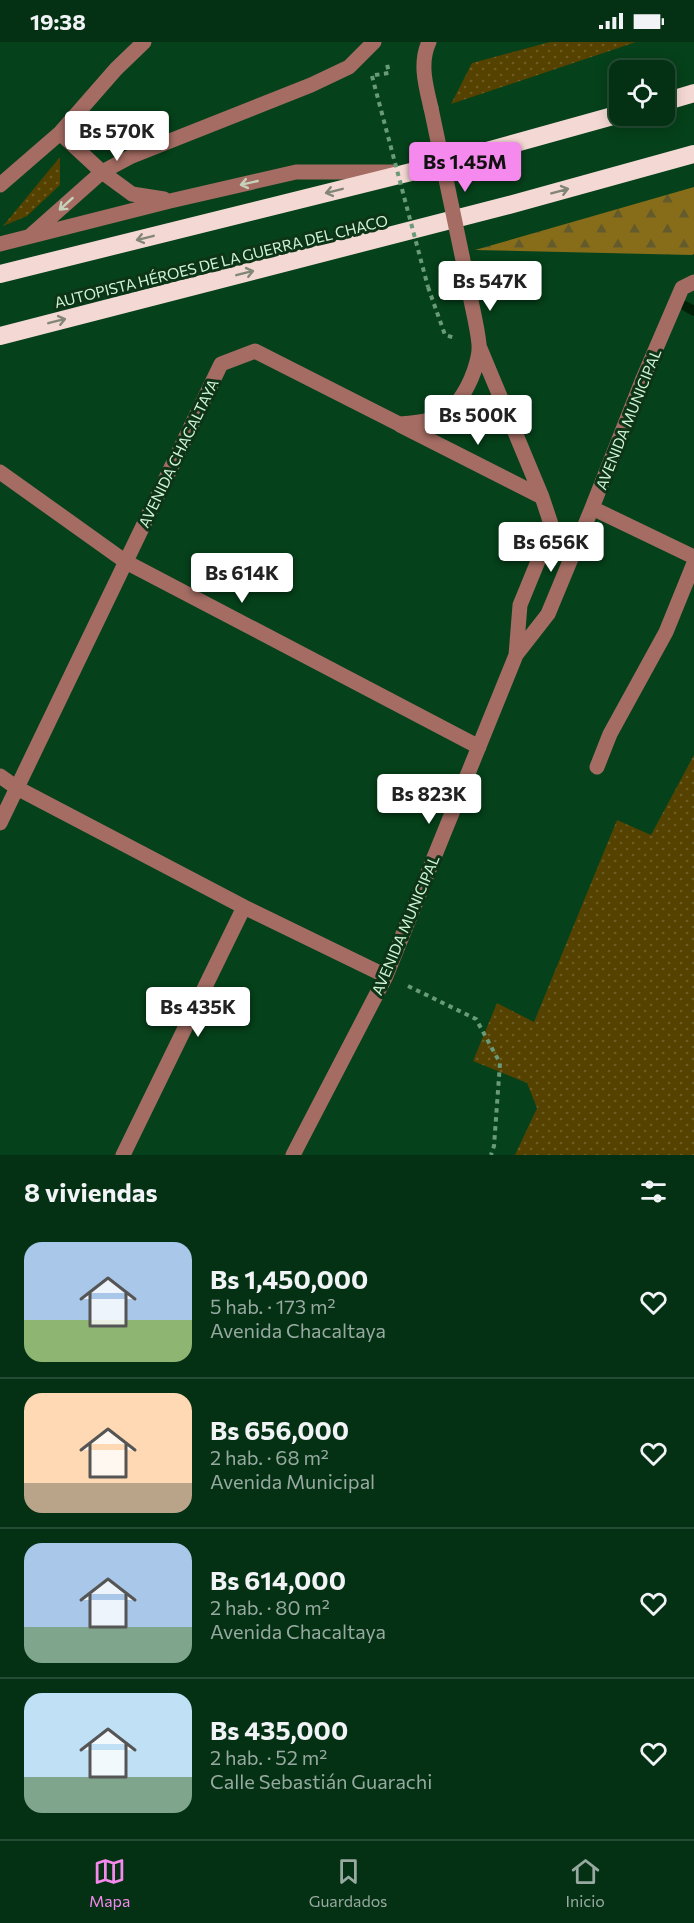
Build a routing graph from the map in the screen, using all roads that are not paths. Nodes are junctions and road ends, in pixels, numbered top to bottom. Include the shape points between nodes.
1 (144, 42) edge
2 (374, 42) edge
3 (429, 42) edge
4 (694, 93) edge
5 (675, 99) edge
6 (609, 117) edge
7 (60, 133) junction
8 (694, 154) edge
9 (102, 172) junction
10 (411, 172) junction
11 (0, 185) edge
12 (170, 201) junction
13 (29, 237) junction
14 (0, 244) edge
15 (0, 274) edge
16 (694, 282) edge
17 (0, 336) edge
18 (479, 346) junction
19 (399, 424) junction
20 (0, 471) edge
21 (542, 497) junction
22 (592, 508) junction
23 (694, 557) edge
24 (126, 562) junction
25 (694, 563) edge
26 (516, 656) junction
27 (479, 747) junction
28 (597, 767) dead end
29 (0, 776) edge
30 (17, 789) junction
31 (0, 823) edge
32 (244, 907) junction
33 (386, 976) junction
34 (123, 1155) edge
35 (293, 1155) edge

1 - 7 street
2 - 9 street via 349,67
3 - 18 street, bridge via 424,80
4 - 5 highway
6 - 10 highway
7 - 9 street
7 - 11 street
17 -> 8 highway, AUTOPISTA HÉROES DE LA GUERRA DEL CHACO
9 - 12 street via 132,194
9 -> 13 street
10 -> 12 street via 296,172
10 -> 15 highway
12 - 13 street
13 - 14 street
16 - 22 street, AVENIDA MUNICIPAL via 682,288
18 - 19 street via 462,399 442,416
18 - 21 street, AVENIDA MUNICIPAL
19 - 21 street, AVENIDA CHACALTAYA
19 - 24 street, AVENIDA CHACALTAYA via 255,351 221,364
20 - 24 street
21 - 26 street, AVENIDA MUNICIPAL via 552,527 520,605
22 - 23 street
22 - 26 street, AVENIDA MUNICIPAL via 548,614
24 - 27 street
24 - 30 street, AVENIDA CHACALTAYA
25 - 28 street via 666,633 610,734
26 - 27 street, AVENIDA MUNICIPAL
27 - 33 street, AVENIDA MUNICIPAL
29 - 30 street
30 - 31 street, AVENIDA CHACALTAYA
30 - 32 street
32 - 33 street
32 - 34 street
33 - 35 street, AVENIDA MUNICIPAL

